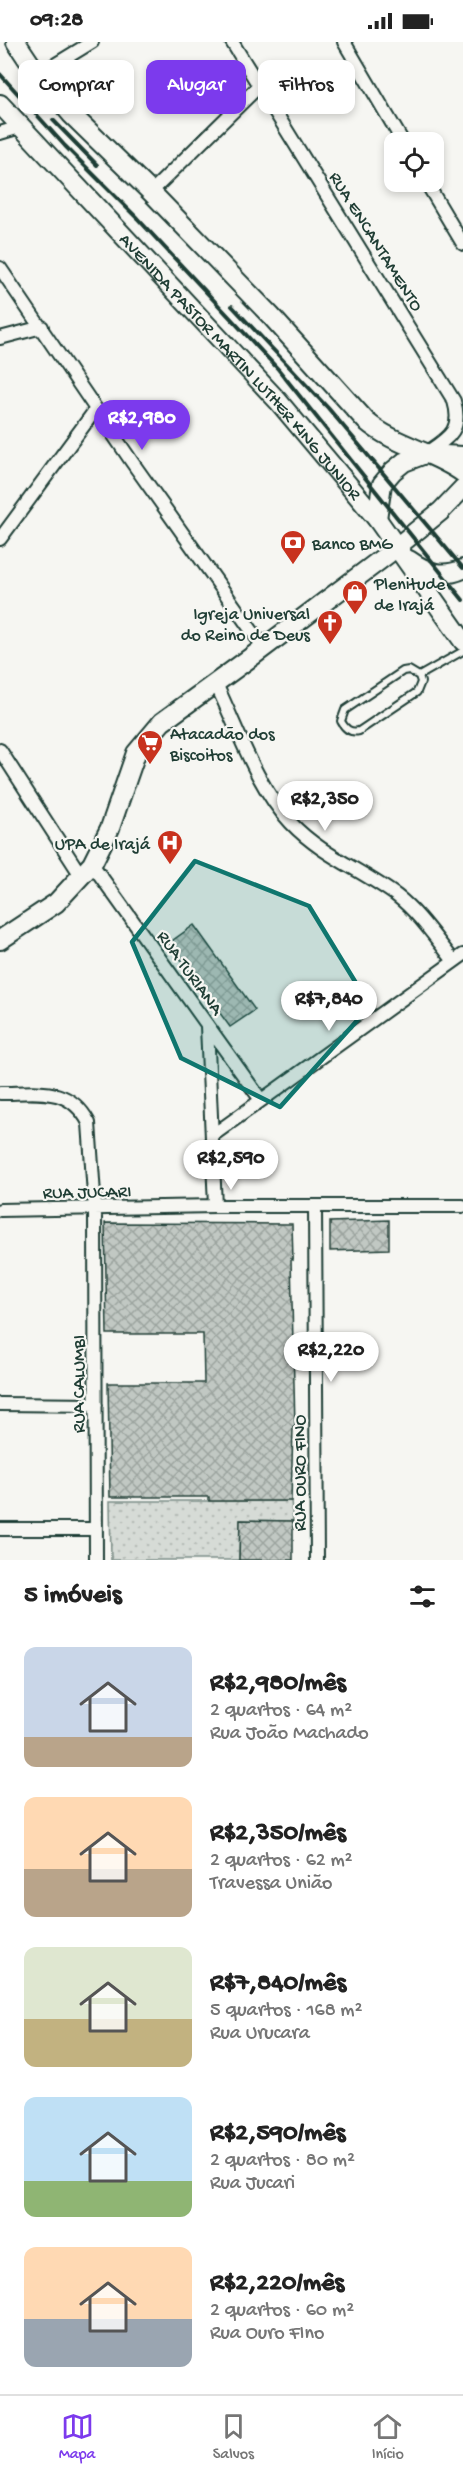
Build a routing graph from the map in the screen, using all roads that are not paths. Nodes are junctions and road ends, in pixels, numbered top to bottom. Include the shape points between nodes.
1 (16, 42) edge
2 (92, 42) edge
3 (232, 42) edge
4 (344, 42) edge
5 (28, 60) edge
6 (63, 60) edge
7 (258, 84) edge
8 (258, 87) edge
9 (0, 104) edge
10 (71, 114) edge
11 (276, 114) edge
12 (20, 127) junction
13 (397, 132) edge
14 (0, 133) edge
15 (151, 192) junction
16 (432, 192) edge
17 (463, 244) edge
18 (0, 268) edge
19 (42, 327) junction
20 (0, 338) edge
21 (96, 409) junction
22 (425, 454) junction
23 (463, 456) edge
24 (463, 473) edge
25 (463, 488) edge
26 (377, 519) junction
27 (0, 539) edge
28 (400, 551) junction
29 (463, 569) edge
30 (463, 641) edge
31 (264, 648) junction
32 (463, 651) edge
33 (419, 676) junction
34 (215, 682) junction
35 (0, 750) edge
36 (87, 871) junction
37 (0, 940) edge
38 (459, 958) edge
39 (207, 1025) junction
40 (0, 1093) edge
41 (261, 1100) junction
42 (213, 1135) junction
43 (215, 1206) junction
44 (315, 1206) junction
45 (463, 1206) edge
46 (95, 1209) junction
47 (0, 1210) edge
48 (0, 1404) edge
49 (96, 1405) junction
50 (0, 1529) edge
51 (95, 1529) junction
52 (96, 1560) edge
53 (317, 1560) edge

1 - 5 main road
2 - 6 street
3 - 7 street, RUA ENCANTAMENTO
4 - 13 street
8 - 15 street
9 - 12 main road, AVENIDA PASTOR MARTIN LUTHER KING JUNIOR
10 - 15 main road
11 - 22 street, RUA ENCANTAMENTO via 454,401 458,423 444,441
12 - 14 street
12 - 26 main road, AVENIDA PASTOR MARTIN LUTHER KING JUNIOR via 237,356
15 - 22 main road via 366,422 378,432
16 - 17 street
18 - 19 street
19 - 20 street
19 - 21 street
21 - 27 street
21 - 31 street
22 - 23 main road
22 - 24 main road
22 - 26 main road via 404,462 382,484
25 - 28 main road
26 - 28 main road, AVENIDA PASTOR MARTIN LUTHER KING JUNIOR
28 - 29 main road via 422,569 440,575
28 - 30 main road, AVENIDA PASTOR MARTIN LUTHER KING JUNIOR
28 - 31 main road
31 - 34 main road
32 - 33 lane
33 - 33 lane via 417,692 359,731 344,726 341,721 345,710 403,671
34 - 36 main road via 162,722 140,746 110,828
34 - 38 street via 263,783 292,824 407,904
35 - 36 street, RUA TURIANA
36 - 37 main road via 56,903
36 - 39 street, RUA TURIANA
38 - 41 street
39 - 41 street, RUA TURIANA
39 - 42 street
40 - 46 street, RUA CALUMBI via 60,1094 84,1114 91,1135
41 - 42 street
42 - 43 street
43 - 44 street, RUA JUCARI
43 - 46 street, RUA JUCARI
44 - 45 street, RUA JUCARI
44 - 53 street, RUA OURO FINO
46 - 47 street, RUA JUCARI
46 - 49 street, RUA CALUMBI
48 - 49 street
49 - 51 street, RUA CALUMBI
50 - 51 street
51 - 52 street, RUA CALUMBI

